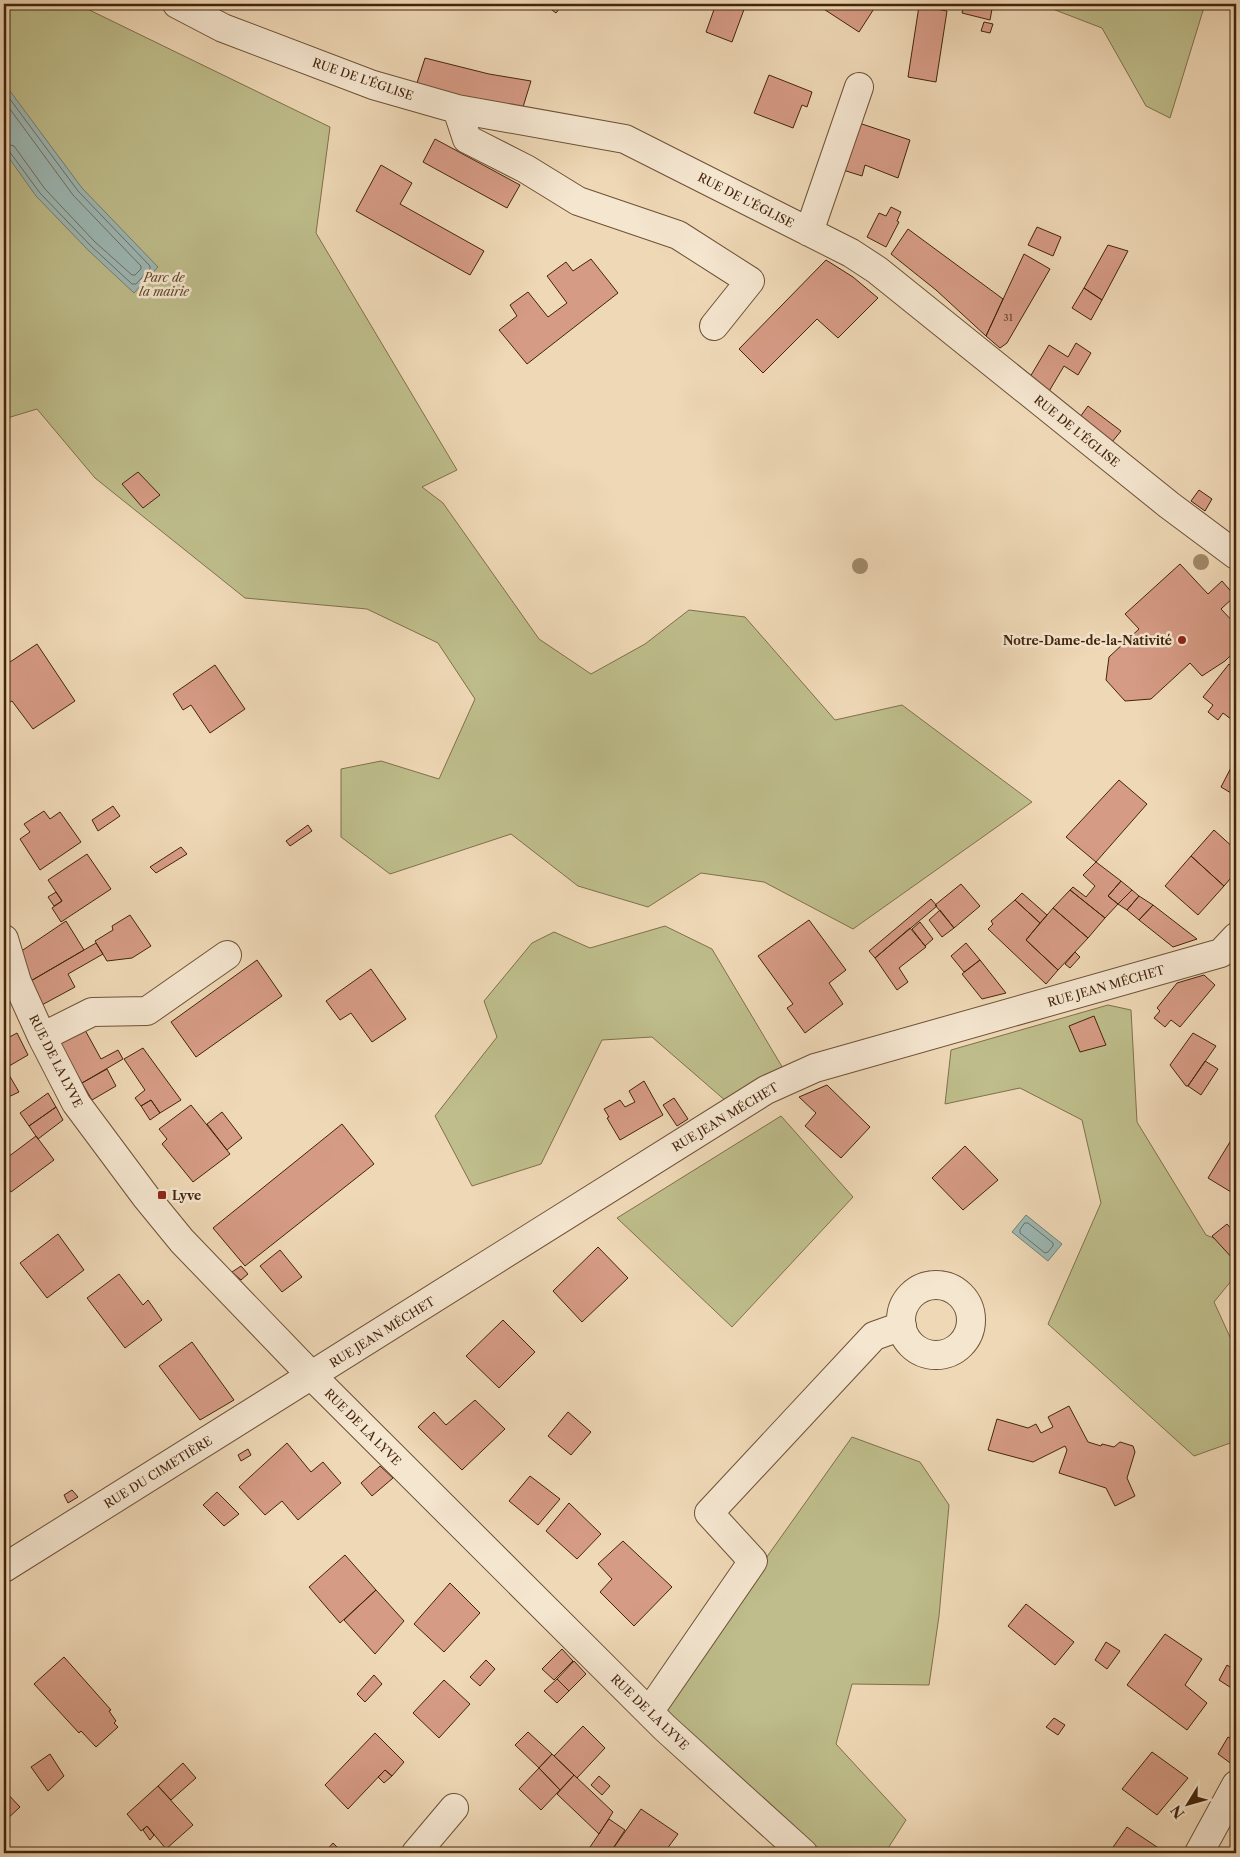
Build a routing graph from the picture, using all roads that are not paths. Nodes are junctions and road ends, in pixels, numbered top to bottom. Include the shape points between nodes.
1 (177, 4) edge
2 (859, 86) dead end
3 (457, 109) junction
4 (809, 232) junction
5 (714, 326) dead end
6 (1236, 555) edge
7 (1236, 937) edge
8 (4, 939) edge
9 (226, 955) dead end
10 (42, 1037) junction
11 (902, 1326) dead end
12 (312, 1376) junction
13 (4, 1568) edge
14 (649, 1712) junction
15 (1236, 1785) edge
16 (454, 1808) dead end
17 (416, 1853) edge
18 (803, 1853) edge
19 (1199, 1853) edge

1 - 3 street, RUE DE L'ÉGLISE via 223,28 364,81
2 - 4 street
3 - 4 street, RUE DE L'ÉGLISE via 625,139
3 - 5 street via 467,140 526,169 578,201 678,235 750,281
4 - 6 street, RUE DE L'ÉGLISE via 876,270
7 - 12 street, RUE JEAN MÉCHET via 1222,953 815,1068 766,1090
8 - 10 street, RUE DE LA LYVE
9 - 10 street via 147,1011 92,1012
10 - 12 street, RUE DE LA LYVE via 76,1103 146,1197 182,1241
11 - 14 street via 874,1336 709,1513 753,1561
12 - 13 street, RUE DU CIMETIÈRE
12 - 14 street, RUE DE LA LYVE
14 - 18 street, RUE DE LA LYVE
15 - 19 street
16 - 17 street

